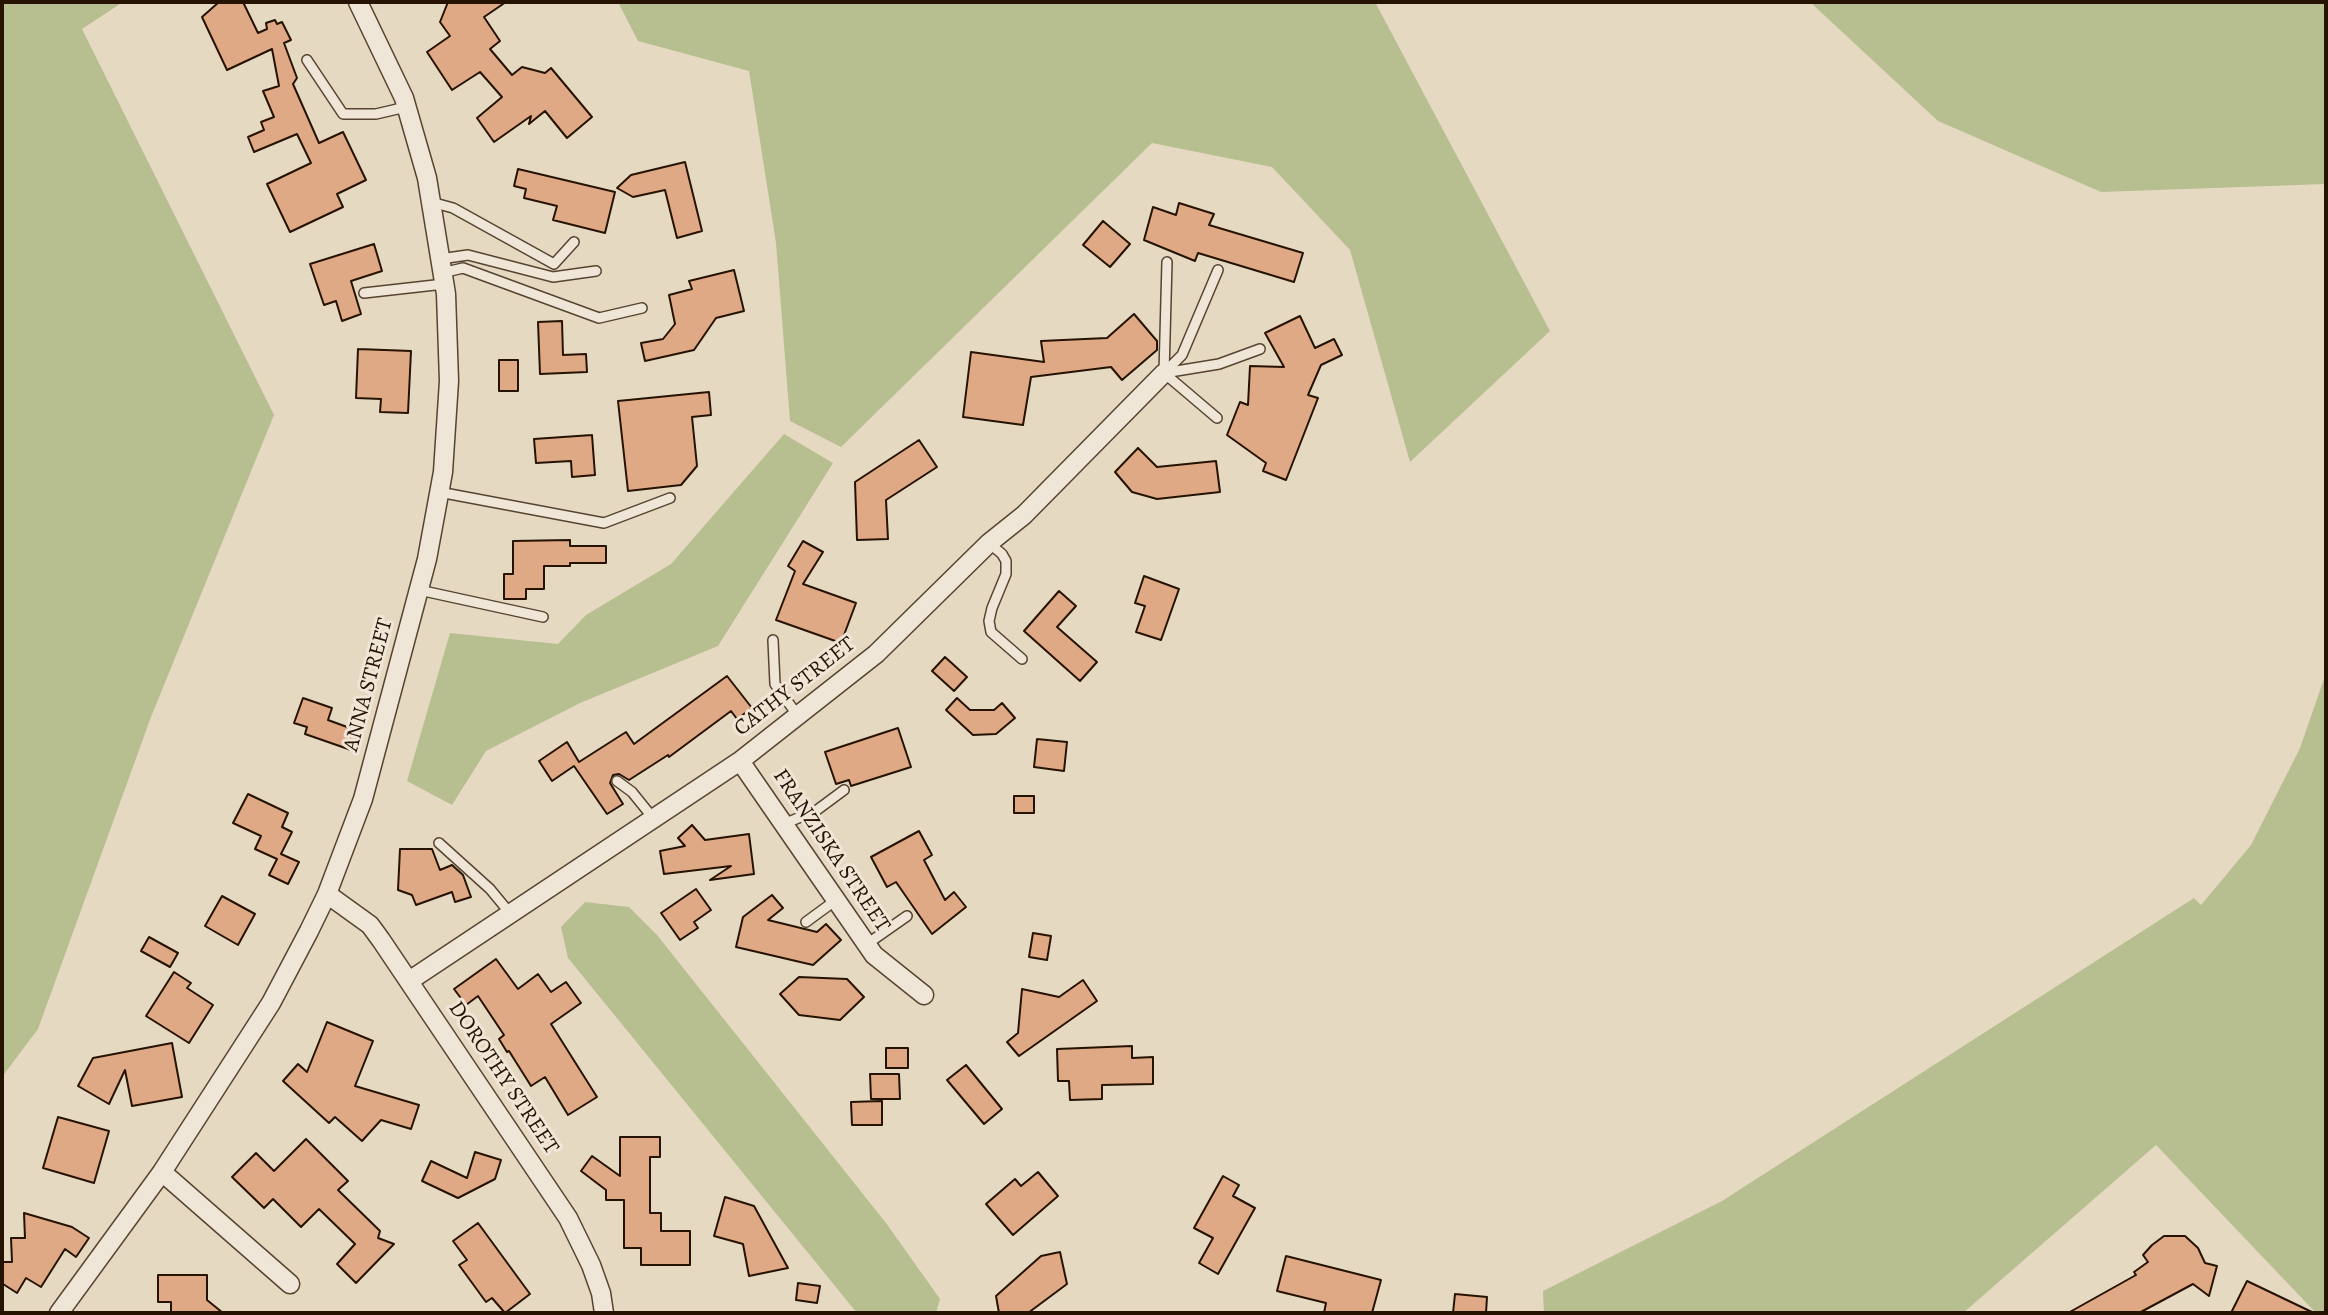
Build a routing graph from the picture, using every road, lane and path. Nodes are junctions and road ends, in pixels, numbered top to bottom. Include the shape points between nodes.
1 (358, 2) edge
2 (307, 60) dead end
3 (406, 107) junction
4 (430, 202) junction
5 (574, 242) dead end
6 (1167, 262) dead end
7 (1218, 270) dead end
8 (596, 271) dead end
9 (442, 272) junction
10 (364, 293) dead end
11 (642, 308) dead end
12 (1260, 349) dead end
13 (1164, 373) junction
14 (1217, 418) dead end
15 (439, 492) junction
16 (670, 498) dead end
17 (989, 543) junction
18 (419, 590) junction
19 (543, 617) dead end
20 (773, 640) dead end
21 (1022, 659) dead end
22 (798, 716) junction
23 (740, 761) junction
24 (617, 781) dead end
25 (844, 790) dead end
26 (653, 818) junction
27 (784, 824) junction
28 (439, 843) dead end
29 (327, 894) junction
30 (836, 900) junction
31 (509, 912) junction
32 (907, 916) dead end
33 (806, 922) dead end
34 (866, 944) junction
35 (409, 981) junction
36 (924, 995) dead end
37 (162, 1172) junction
38 (290, 1284) dead end
39 (59, 1313) edge
40 (604, 1313) edge

1 - 3 street, ANNA STREET
2 - 3 lane via 343,114
3 - 4 street, ANNA STREET
4 - 5 lane via 453,208 554,264
4 - 9 street, ANNA STREET
6 - 13 lane
7 - 13 lane via 1182,355
8 - 9 lane via 553,277 468,255
9 - 10 lane
9 - 11 lane via 463,268 599,318
9 - 15 street, ANNA STREET via 449,381
12 - 13 lane via 1219,364
13 - 14 lane
13 - 17 street, CATHY STREET via 1024,515
15 - 16 lane via 604,523
15 - 18 street, ANNA STREET
17 - 21 lane via 1006,561 989,621 991,632
17 - 22 street, CATHY STREET via 876,654
18 - 19 lane
18 - 29 street, ANNA STREET via 363,799
20 - 22 lane via 775,684
22 - 23 street, CATHY STREET
23 - 26 street, CATHY STREET
23 - 27 street, FRANZISKA STREET
24 - 26 lane
25 - 27 lane via 817,810
26 - 31 street, CATHY STREET
27 - 30 street, FRANZISKA STREET
28 - 31 lane
29 - 35 street, DOROTHY STREET via 370,925
29 - 37 street, ANNA STREET via 271,1003
30 - 33 lane
30 - 34 street, FRANZISKA STREET
31 - 35 street, CATHY STREET
32 - 34 lane
34 - 36 street, FRANZISKA STREET
35 - 40 street, DOROTHY STREET via 568,1218 591,1265
37 - 38 street
37 - 39 street, ANNA STREET

